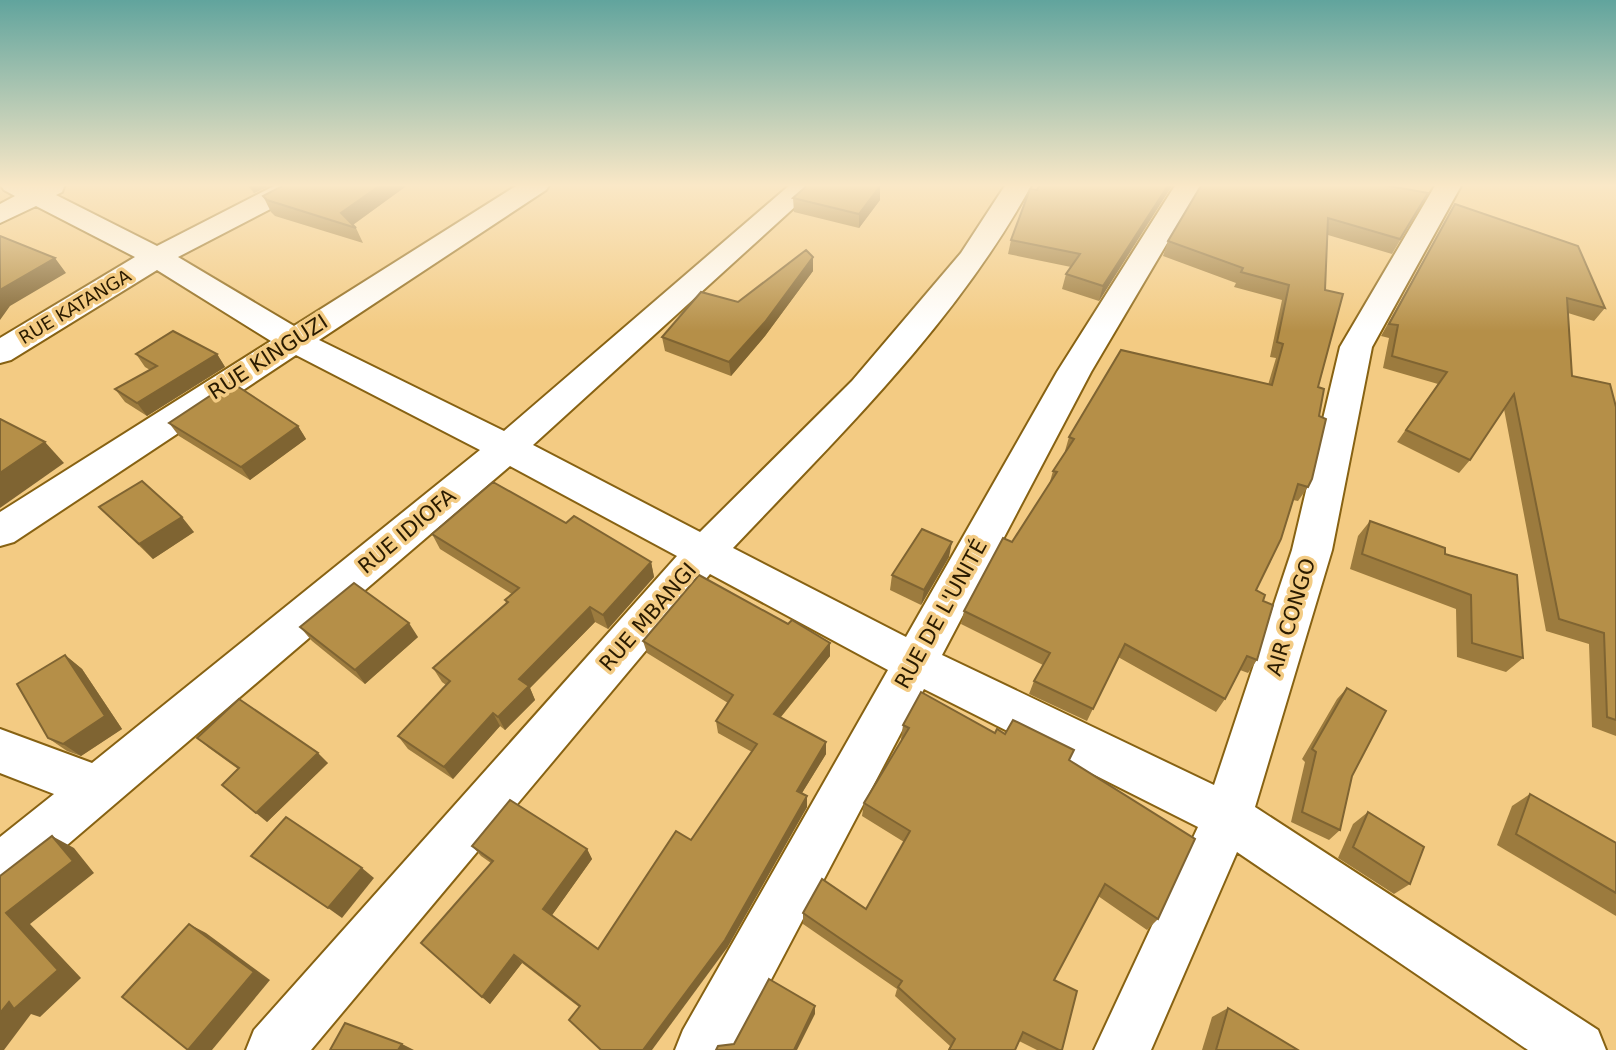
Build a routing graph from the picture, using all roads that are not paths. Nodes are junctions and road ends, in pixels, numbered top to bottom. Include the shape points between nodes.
1 (115, 233) edge
2 (203, 233) edge
3 (460, 233) edge
4 (751, 233) edge
5 (988, 233) edge
6 (1159, 233) edge
7 (1421, 233) edge
8 (157, 257) junction
9 (293, 340) junction
10 (0, 352) edge
11 (507, 448) junction
12 (0, 531) edge
13 (704, 552) junction
14 (915, 663) junction
15 (0, 751) edge
16 (96, 787) junction
17 (1228, 817) junction
18 (0, 870) edge
19 (274, 1050) edge
20 (703, 1050) edge
21 (1122, 1050) edge
22 (1578, 1050) edge

1 - 8 street
2 - 8 street, RUE KATANGA
3 - 9 street, RUE KINGUZI
4 - 11 street, RUE IDIOFA
5 - 13 street, RUE MBANGI via 864,389
6 - 14 street, RUE DE L'UNITÉ via 1074,372
7 - 17 street, AIR CONGO via 1356,347 1311,550
8 - 9 street
8 - 10 street, RUE KATANGA
9 - 11 street
9 - 12 street, RUE KINGUZI
11 - 13 street
11 - 16 street, RUE IDIOFA
13 - 14 street
13 - 19 street, RUE MBANGI
14 - 17 street
14 - 20 street, RUE DE L'UNITÉ
15 - 16 street
16 - 18 street, RUE IDIOFA
17 - 21 street, AIR CONGO
17 - 22 street

